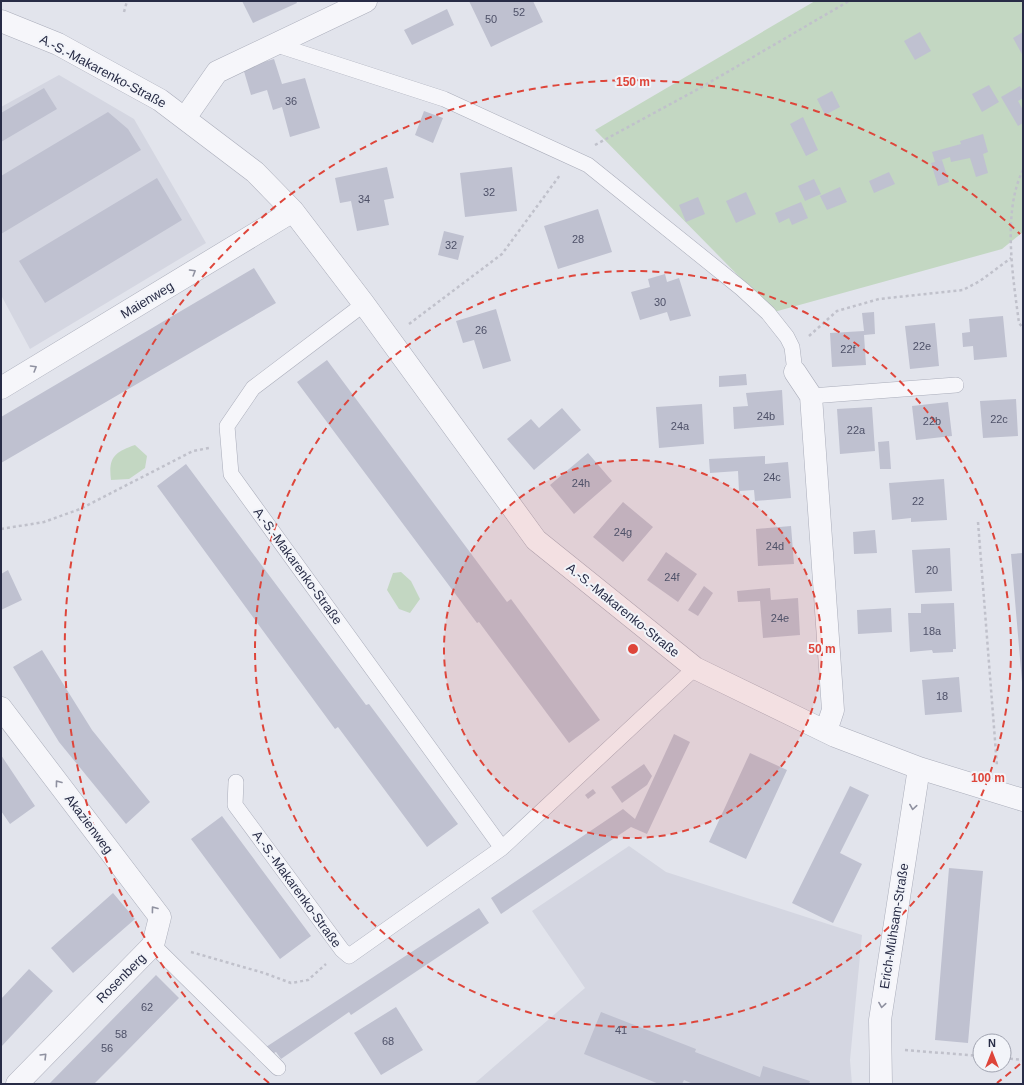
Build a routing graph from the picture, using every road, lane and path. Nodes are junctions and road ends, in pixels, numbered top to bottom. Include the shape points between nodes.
1 (127, 1) edge
2 (366, 1) edge
3 (124, 12) dead end
4 (1, 21) edge
5 (274, 44) junction
6 (185, 118) junction
7 (1023, 170) edge
8 (293, 211) junction
9 (1011, 258) junction
10 (364, 304) junction
11 (1023, 328) edge
12 (792, 347) junction
13 (795, 372) joint
14 (956, 385) dead end
15 (1, 388) edge
16 (811, 396) junction
17 (229, 445) junction
18 (978, 522) dead end
19 (1, 529) edge
20 (695, 668) junction
21 (1, 708) edge
22 (826, 731) junction
23 (918, 768) junction
24 (236, 782) dead end
25 (999, 793) junction
26 (1023, 800) edge
27 (502, 848) junction
28 (153, 946) junction
29 (342, 950) junction
30 (880, 1049) junction
31 (972, 1055) edge
32 (1012, 1059) edge
33 (1023, 1060) edge
34 (278, 1068) dead end
35 (17, 1084) edge
36 (881, 1084) edge

1 - 3 path
2 - 5 street
4 - 6 street, A.-S.-Makarenko-Straße via 58,44 160,100
5 - 6 street via 217,72
5 - 12 lane via 444,99 588,165 742,290 768,314
6 - 8 street, A.-S.-Makarenko-Straße via 254,172
7 - 9 path via 1016,185
8 - 10 street, A.-S.-Makarenko-Straße
15 -> 8 street, Maienweg
9 - 11 path via 1019,323
9 - 12 path via 963,290 879,299 837,311 803,341
10 - 17 lane, A.-S.-Makarenko-Straße via 254,388 227,426
10 - 20 street, A.-S.-Makarenko-Straße via 536,540
12 - 13 lane
13 - 16 street
14 - 16 lane
16 - 22 street via 833,710
17 - 19 path via 193,451 80,509 44,522
17 - 27 lane, A.-S.-Makarenko-Straße via 231,474
18 - 25 path
20 - 22 street, A.-S.-Makarenko-Straße
20 - 27 lane, A.-S.-Makarenko-Straße
28 -> 21 street, Akazienweg via 160,917
22 - 23 street, A.-S.-Makarenko-Straße
23 - 25 street, A.-S.-Makarenko-Straße
23 -> 30 street, Erich-Mühsam-Straße via 880,1020
24 - 29 lane, A.-S.-Makarenko-Straße via 235,805
25 - 26 street, A.-S.-Makarenko-Straße
27 - 29 lane, A.-S.-Makarenko-Straße via 349,956
28 - 29 path via 169,946 291,983 308,980
28 - 34 lane, Rosenberg
35 -> 28 street, Rosenberg
30 - 31 path
30 - 36 street, Erich-Mühsam-Straße
32 - 33 path

